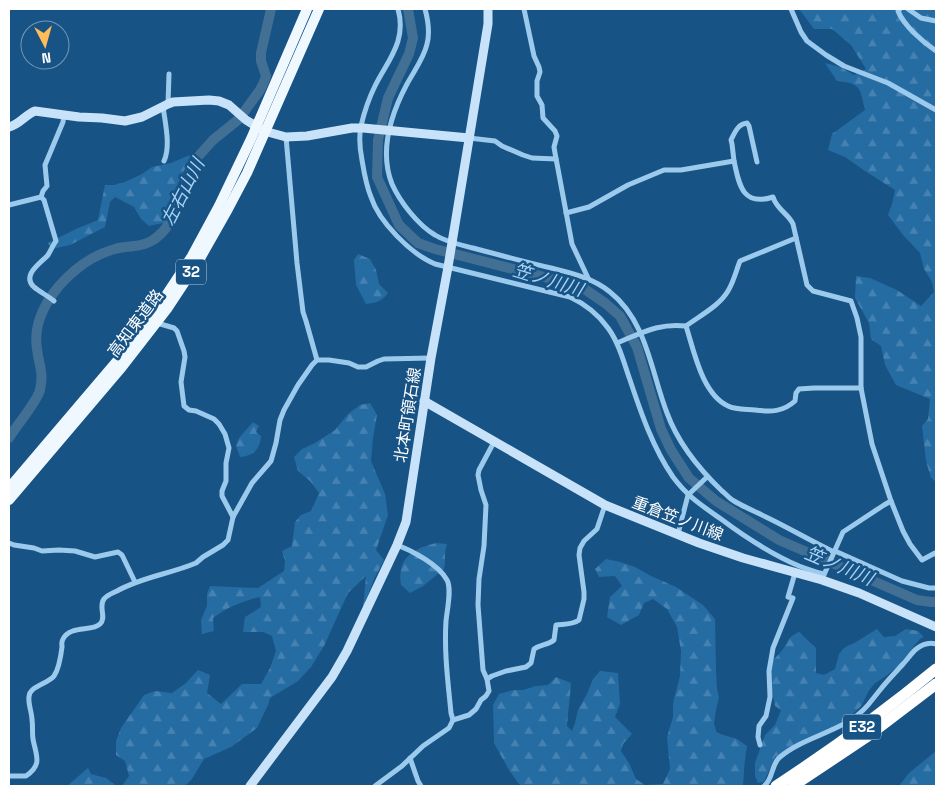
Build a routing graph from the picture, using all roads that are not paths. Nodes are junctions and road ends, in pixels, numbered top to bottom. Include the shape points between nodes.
1 (307, 9) edge
2 (319, 9) edge
3 (398, 9) edge
4 (425, 9) edge
5 (488, 9) edge
6 (524, 9) edge
7 (791, 9) edge
8 (900, 9) edge
9 (908, 9) edge
10 (936, 20) edge
11 (936, 52) edge
12 (169, 74) dead end
13 (165, 105) junction
14 (936, 110) edge
15 (64, 115) junction
16 (9, 127) edge
17 (362, 128) junction
18 (260, 129) junction
19 (389, 130) junction
20 (286, 137) junction
21 (469, 138) junction
22 (556, 159) junction
23 (164, 161) dead end
24 (734, 161) junction
25 (757, 162) dead end
26 (41, 197) junction
27 (9, 205) edge
28 (566, 213) junction
29 (796, 238) junction
30 (451, 243) junction
31 (448, 266) junction
32 (589, 280) junction
33 (51, 299) dead end
34 (157, 322) junction
35 (686, 326) junction
36 (639, 334) junction
37 (618, 343) junction
38 (431, 358) junction
39 (317, 360) junction
40 (861, 388) junction
41 (424, 401) junction
42 (494, 442) junction
43 (706, 478) junction
44 (9, 488) edge
45 (689, 494) junction
46 (9, 500) edge
47 (891, 501) junction
48 (605, 505) junction
49 (233, 517) junction
50 (678, 534) junction
51 (9, 543) edge
52 (398, 545) junction
53 (834, 553) junction
54 (936, 554) edge
55 (794, 573) junction
56 (824, 575) junction
57 (135, 582) junction
58 (936, 588) edge
59 (936, 627) edge
60 (936, 644) edge
61 (936, 669) edge
62 (487, 679) junction
63 (936, 684) edge
64 (453, 720) junction
65 (760, 745) dead end
66 (410, 758) junction
67 (9, 776) edge
68 (784, 784) edge
69 (250, 786) edge
70 (375, 786) edge
71 (421, 786) edge
72 (764, 786) edge

1 - 18 highway, 高知東道路 / 32
2 - 18 highway, 高知東道路 / 32 via 285,87
3 - 17 street via 401,24 398,43 375,86
4 - 19 street via 427,45
5 - 21 main road, 北本町領石線
6 - 22 street via 540,72 537,96 543,118 557,136 554,147
7 - 14 street via 807,40 826,55 844,66 888,83
8 - 11 street via 905,22
9 - 10 street via 921,18
12 - 13 street
13 - 15 main road via 142,117 125,121
13 - 18 main road via 220,101
13 - 23 street via 168,142
15 - 16 main road via 35,111
15 - 26 street via 45,165 47,186
17 - 19 main road
17 - 20 main road
17 - 31 street via 365,177 371,199 383,220 411,250 428,261
18 - 20 main road
18 - 34 highway, 高知東道路 / 32 via 246,172 228,210 198,262
18 - 44 highway, 高知東道路 / 32 via 197,248 159,306 117,361
19 - 21 main road
19 - 30 street via 386,141 388,170 393,184 424,227
20 - 39 street via 302,312
21 - 22 street via 495,141 532,158
21 - 30 main road, 北本町領石線
22 - 28 street
24 - 25 street via 731,140 737,129 748,123
24 - 28 street via 664,170 628,184 589,207
24 - 29 street via 744,193 757,199 773,197 775,204 793,224
26 - 27 street
26 - 33 street via 56,241 31,272 30,278 33,287
28 - 32 street via 572,244
29 - 35 street via 740,261 728,292
29 - 40 street via 807,285 813,292 851,301 861,337
30 - 31 main road, 北本町領石線
30 - 32 street
31 - 37 street via 570,297 598,315
31 - 38 main road, 北本町領石線
32 - 36 street via 610,291 620,301
34 - 46 highway, 高知東道路 / 32
34 - 49 street via 177,331 184,351 181,382 184,406 214,419 228,441 230,448 222,496
35 - 36 street via 672,324
35 - 40 street via 709,388 717,399 731,408 778,411 795,401 799,389
36 - 37 street
36 - 43 street via 667,414 682,444
37 - 45 street via 641,411 663,460
38 - 39 street via 384,360 366,367 344,361
38 - 41 main road, 北本町領石線
39 - 49 street via 284,410 271,461 252,482
40 - 47 street via 872,444
41 - 42 main road, 重倉笠ノ川線
41 - 52 main road, 北本町領石線 via 406,522
42 - 48 main road, 重倉笠ノ川線
42 - 62 street via 478,475 486,505 478,604 483,670
43 - 45 street
43 - 53 street via 733,501
45 - 50 street
45 - 56 street via 744,536
47 - 53 street via 842,532
47 - 54 street via 903,531 922,560
48 - 50 main road, 重倉笠ノ川線
48 - 62 street via 597,529 580,548 584,599 579,620 556,626 554,640 534,649 531,663 526,667
49 - 57 street via 228,540 196,563
50 - 55 main road, 重倉笠ノ川線
51 - 57 street via 42,551 75,551 95,557 118,552
52 - 64 street via 415,552 448,580 450,596 445,654
52 - 69 main road, 北本町領石線 via 332,677
53 - 56 street
53 - 58 street via 902,581
55 - 56 main road, 重倉笠ノ川線
55 - 65 street via 788,597 793,598 773,648 769,671 770,697 766,716 759,726
56 - 59 main road, 重倉笠ノ川線
57 - 67 street via 105,598 101,623 76,630 63,638 53,677 35,688 28,697 38,756 35,768 26,776
60 - 72 street via 926,644 916,650 855,717 780,757
61 - 68 highway, E32
62 - 64 street via 489,691 476,709
63 - 68 highway, E32 via 864,738
64 - 66 street via 449,728
66 - 70 street
66 - 71 street

